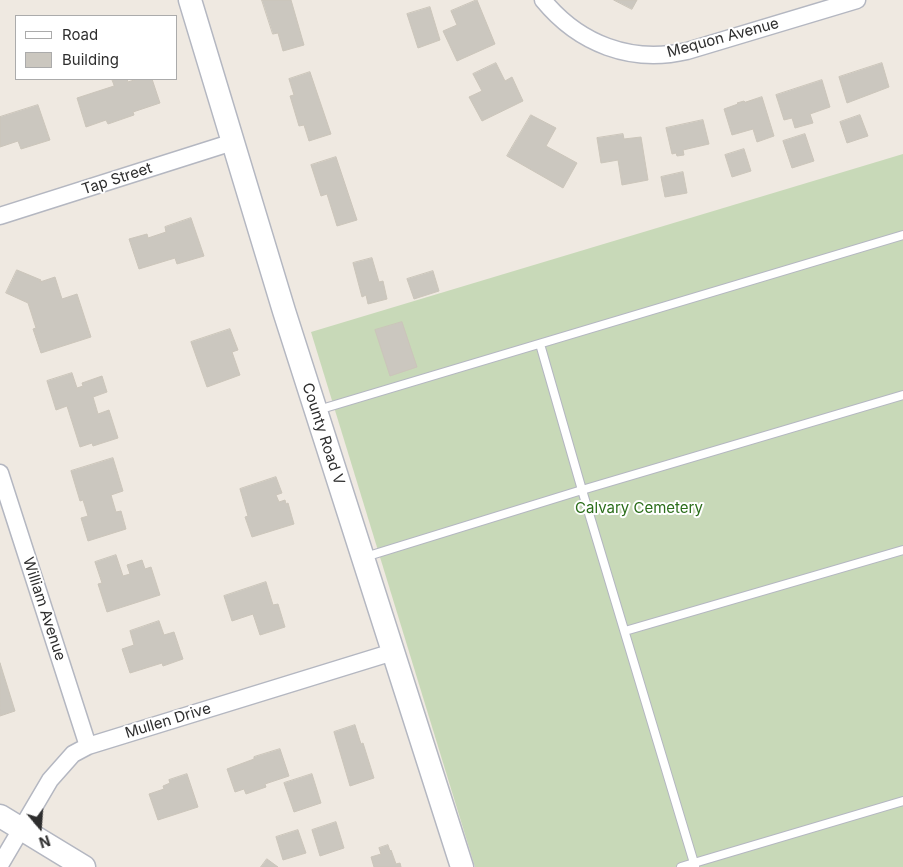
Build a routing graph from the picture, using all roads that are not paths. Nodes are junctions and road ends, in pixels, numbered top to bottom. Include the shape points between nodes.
1 (190, 0) edge
2 (543, 0) edge
3 (850, 1) edge
4 (233, 142) junction
5 (0, 216) edge
6 (902, 238) edge
7 (540, 344) junction
8 (903, 395) edge
9 (316, 411) junction
10 (0, 473) edge
11 (582, 490) junction
12 (903, 550) edge
13 (363, 558) junction
14 (625, 632) junction
15 (393, 652) junction
16 (88, 746) junction
17 (903, 801) edge
18 (0, 816) edge
19 (22, 829) junction
20 (0, 865) edge
21 (695, 865) edge
22 (84, 867) edge
23 (462, 867) edge
24 (681, 867) edge

1 - 4 main road, County Road V
2 - 3 street, Mequon Avenue via 567,25 588,38 619,51 648,55 687,52
4 - 5 street, Tap Street
4 - 9 main road, County Road V
6 - 7 lane
7 - 9 lane
7 - 11 lane
8 - 11 lane
9 - 13 main road, County Road V
10 - 16 street, William Avenue
11 - 13 lane
11 - 14 lane
12 - 14 lane
13 - 15 main road, County Road V
14 - 21 lane
15 - 16 street, Mullen Drive
15 - 23 main road, County Road V
16 - 19 street, Mullen Drive via 73,754 50,780
17 - 21 lane
18 - 19 main road
19 - 20 street, Mullen Drive
19 - 22 main road
21 - 24 lane

